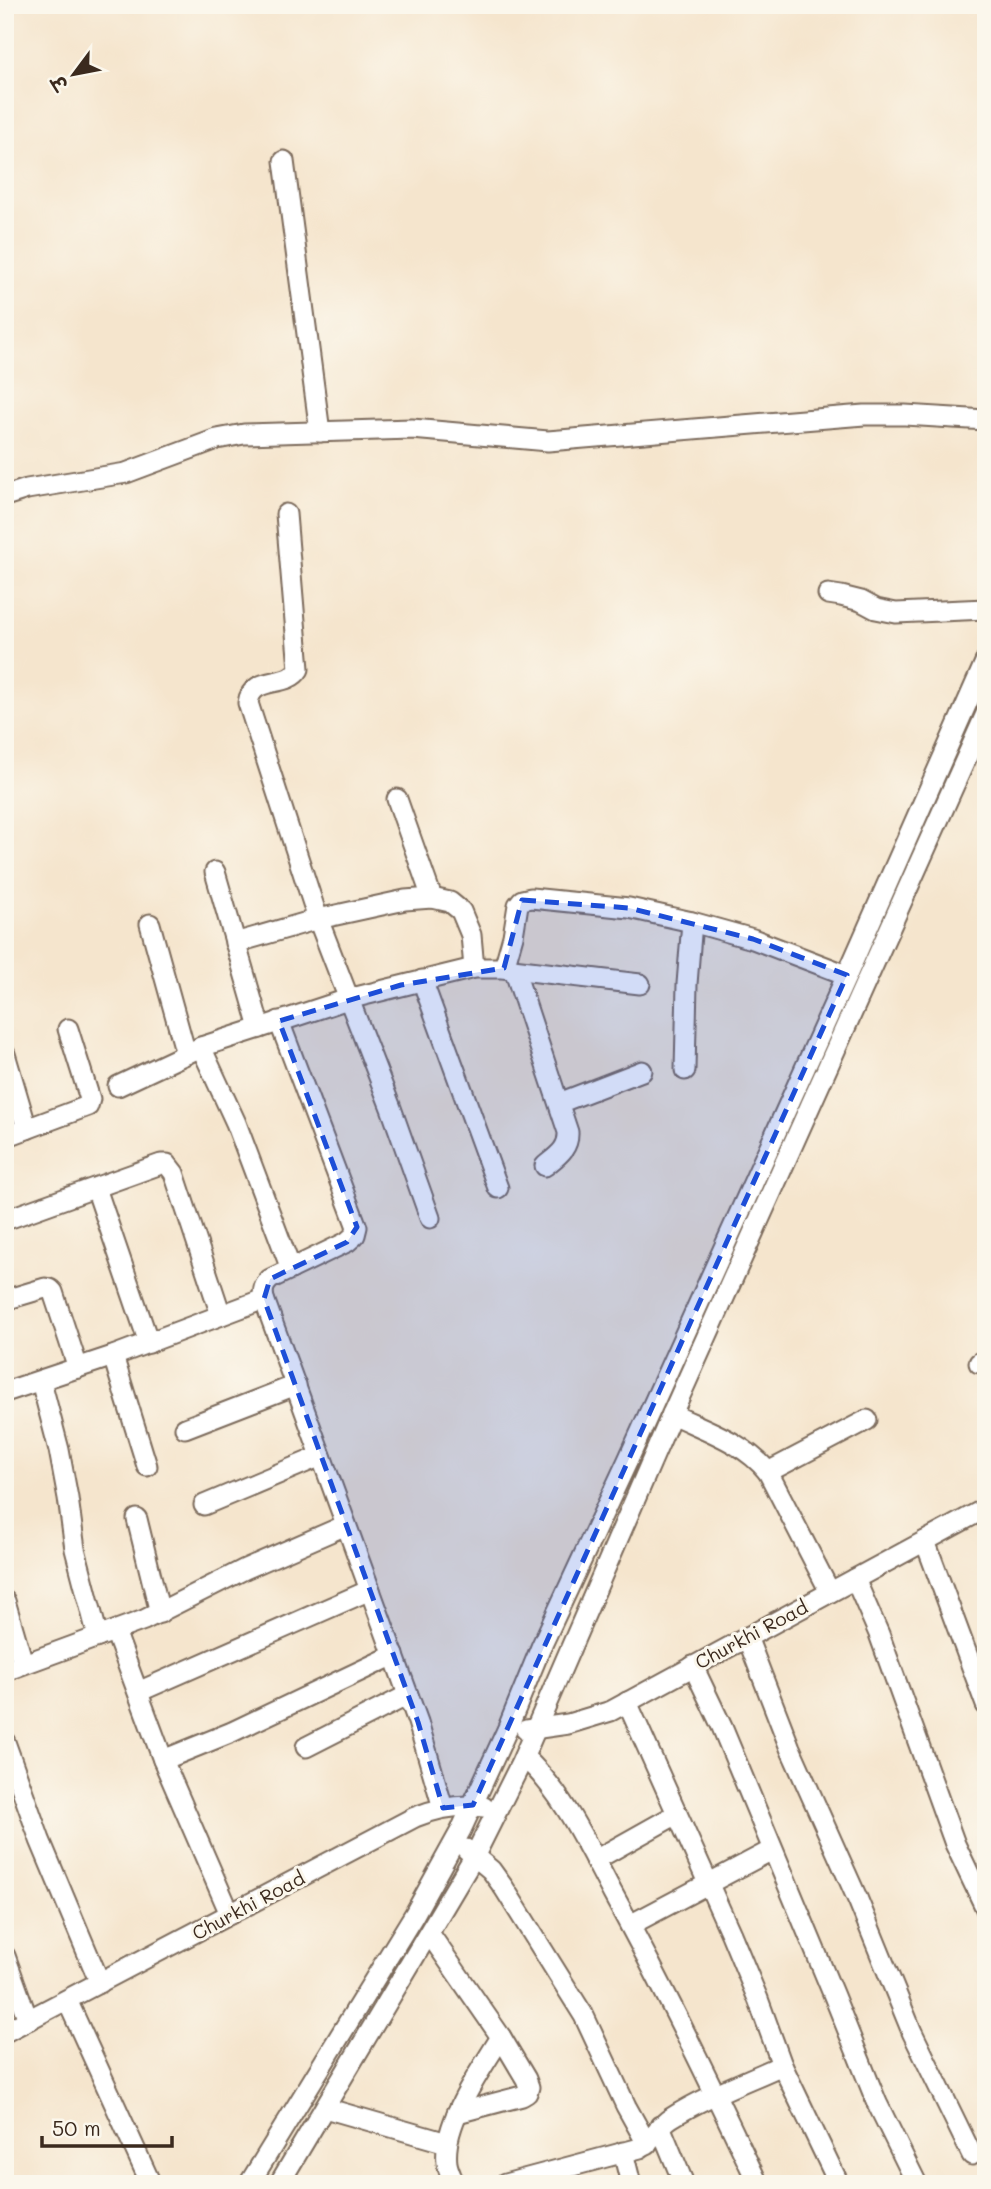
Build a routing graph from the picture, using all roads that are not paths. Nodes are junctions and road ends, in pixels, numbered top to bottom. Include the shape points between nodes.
1 (284, 161) dead end
2 (986, 420) edge
3 (320, 432) junction
4 (5, 496) edge
5 (286, 514) dead end
6 (828, 594) dead end
7 (986, 609) edge
8 (986, 660) edge
9 (986, 713) edge
10 (397, 799) dead end
11 (215, 872) dead end
12 (432, 898) junction
13 (318, 919) junction
14 (692, 922) junction
15 (150, 923) dead end
16 (235, 943) junction
17 (474, 968) junction
18 (509, 968) junction
19 (847, 975) junction
20 (422, 980) junction
21 (640, 984) dead end
22 (348, 999) junction
23 (279, 1021) junction
24 (260, 1028) junction
25 (68, 1029) dead end
26 (193, 1051) junction
27 (5, 1054) edge
28 (685, 1070) dead end
29 (642, 1071) dead end
30 (118, 1086) dead end
31 (559, 1103) junction
32 (27, 1129) junction
33 (5, 1137) edge
34 (545, 1166) dead end
35 (96, 1188) junction
36 (498, 1188) dead end
37 (430, 1218) dead end
38 (5, 1220) edge
39 (291, 1269) junction
40 (264, 1298) junction
41 (5, 1300) edge
42 (221, 1315) junction
43 (149, 1343) junction
44 (113, 1356) junction
45 (78, 1368) junction
46 (41, 1381) junction
47 (296, 1385) junction
48 (5, 1392) edge
49 (671, 1414) junction
50 (867, 1420) dead end
51 (185, 1428) dead end
52 (321, 1455) junction
53 (147, 1466) dead end
54 (768, 1472) junction
55 (204, 1505) dead end
56 (986, 1508) edge
57 (137, 1519) dead end
58 (346, 1525) junction
59 (925, 1541) junction
60 (855, 1578) junction
61 (370, 1590) junction
62 (830, 1592) junction
63 (5, 1601) edge
64 (160, 1613) junction
65 (106, 1634) junction
66 (747, 1637) junction
67 (394, 1656) junction
68 (693, 1666) junction
69 (14, 1667) edge
70 (138, 1692) junction
71 (408, 1695) junction
72 (627, 1702) junction
73 (986, 1705) edge
74 (507, 1730) junction
75 (536, 1730) junction
76 (5, 1742) edge
77 (306, 1746) dead end
78 (524, 1757) junction
79 (163, 1760) junction
80 (473, 1805) junction
81 (443, 1808) junction
82 (499, 1808) junction
83 (677, 1814) junction
84 (455, 1841) junction
85 (772, 1850) junction
86 (475, 1855) junction
87 (595, 1860) junction
88 (707, 1884) junction
89 (986, 1909) edge
90 (230, 1914) junction
91 (630, 1925) junction
92 (429, 1933) junction
93 (5, 1956) edge
94 (100, 1983) junction
95 (67, 2000) junction
96 (28, 2020) junction
97 (5, 2032) edge
98 (501, 2037) junction
99 (782, 2065) junction
100 (716, 2095) junction
101 (325, 2108) junction
102 (457, 2113) junction
103 (660, 2126) junction
104 (447, 2143) junction
105 (647, 2144) junction
106 (623, 2152) junction
107 (972, 2155) dead end
108 (565, 2176) edge
109 (151, 2184) edge
110 (249, 2184) edge
111 (279, 2184) edge
112 (454, 2184) edge
113 (505, 2184) edge
114 (631, 2184) edge
115 (684, 2184) edge
116 (758, 2184) edge
117 (839, 2184) edge
118 (917, 2184) edge

1 - 3 street
2 - 3 street via 864,415 548,441 412,429
3 - 4 street via 217,439 149,466
5 - 13 street via 299,669 254,688 248,703
6 - 7 street via 896,613
8 - 19 street
9 - 49 street
10 - 12 street
11 - 16 street
12 - 13 street
12 - 17 street via 450,902 461,911 471,935
13 - 16 street
13 - 22 street
14 - 18 street via 629,908 522,900
14 - 19 street via 753,939
14 - 28 street
15 - 26 street
16 - 24 street
17 - 18 street
17 - 20 street
18 - 21 street
18 - 31 street
19 - 74 street
20 - 22 street
20 - 36 street
22 - 23 street
22 - 37 street
23 - 24 street
23 - 39 street via 357,1227 347,1242
24 - 26 street
25 - 32 street via 90,1099 88,1106
26 - 30 street
26 - 39 street via 236,1123
27 - 32 street
29 - 31 street
31 - 34 street via 568,1142
32 - 33 street
35 - 38 street
35 - 42 street via 161,1164 171,1168
35 - 43 street
39 - 40 street via 265,1284
40 - 42 street
40 - 47 street
41 - 45 street via 50,1289
42 - 43 street
43 - 44 street
44 - 45 street
44 - 53 street
45 - 46 street
46 - 48 street
46 - 65 street via 61,1462 75,1549
47 - 51 street
47 - 52 street
49 - 54 street via 743,1448
49 - 75 street
50 - 54 street
52 - 55 street
52 - 58 street
54 - 62 street
56 - 59 street, Churkhi Road
57 - 64 street
58 - 61 street
58 - 64 street via 257,1563
59 - 60 street, Churkhi Road
59 - 73 street
60 - 62 street, Churkhi Road
60 - 89 street via 955,1844
61 - 67 street
61 - 70 street
62 - 66 street, Churkhi Road
63 - 69 street
64 - 65 street
65 - 69 street
65 - 70 street
66 - 68 street, Churkhi Road
66 - 107 street via 912,2032
67 - 71 street
67 - 79 street
68 - 72 street, Churkhi Road
68 - 85 street
70 - 79 street
71 - 77 street
71 - 81 street
72 - 75 street, Churkhi Road via 588,1719
72 - 83 street
74 - 75 street, Churkhi Road
74 - 80 street
75 - 78 street
76 - 94 street
78 - 82 street
78 - 87 street via 551,1786
79 - 90 street
80 - 81 street, Churkhi Road
80 - 82 street, Churkhi Road
80 - 84 street
81 - 90 street, Churkhi Road via 415,1817
82 - 86 street
83 - 87 street
83 - 88 street
84 - 86 street
84 - 110 street
85 - 88 street
85 - 118 street via 877,2103
86 - 92 street
86 - 105 street via 504,1888 584,2017
87 - 91 street
88 - 91 street
88 - 99 street
90 - 94 street, Churkhi Road
91 - 100 street
92 - 98 street
92 - 101 street
93 - 96 street
94 - 95 street, Churkhi Road
95 - 96 street, Churkhi Road
95 - 109 street
96 - 97 street, Churkhi Road
98 - 102 street
98 - 102 street via 526,2079 527,2094
99 - 100 street
99 - 117 street
100 - 103 street
100 - 116 street
101 - 104 street
101 - 111 street
102 - 104 street
103 - 105 street
103 - 115 street
104 - 112 street via 447,2164
105 - 106 street
106 - 108 street
106 - 114 street
108 - 113 street

